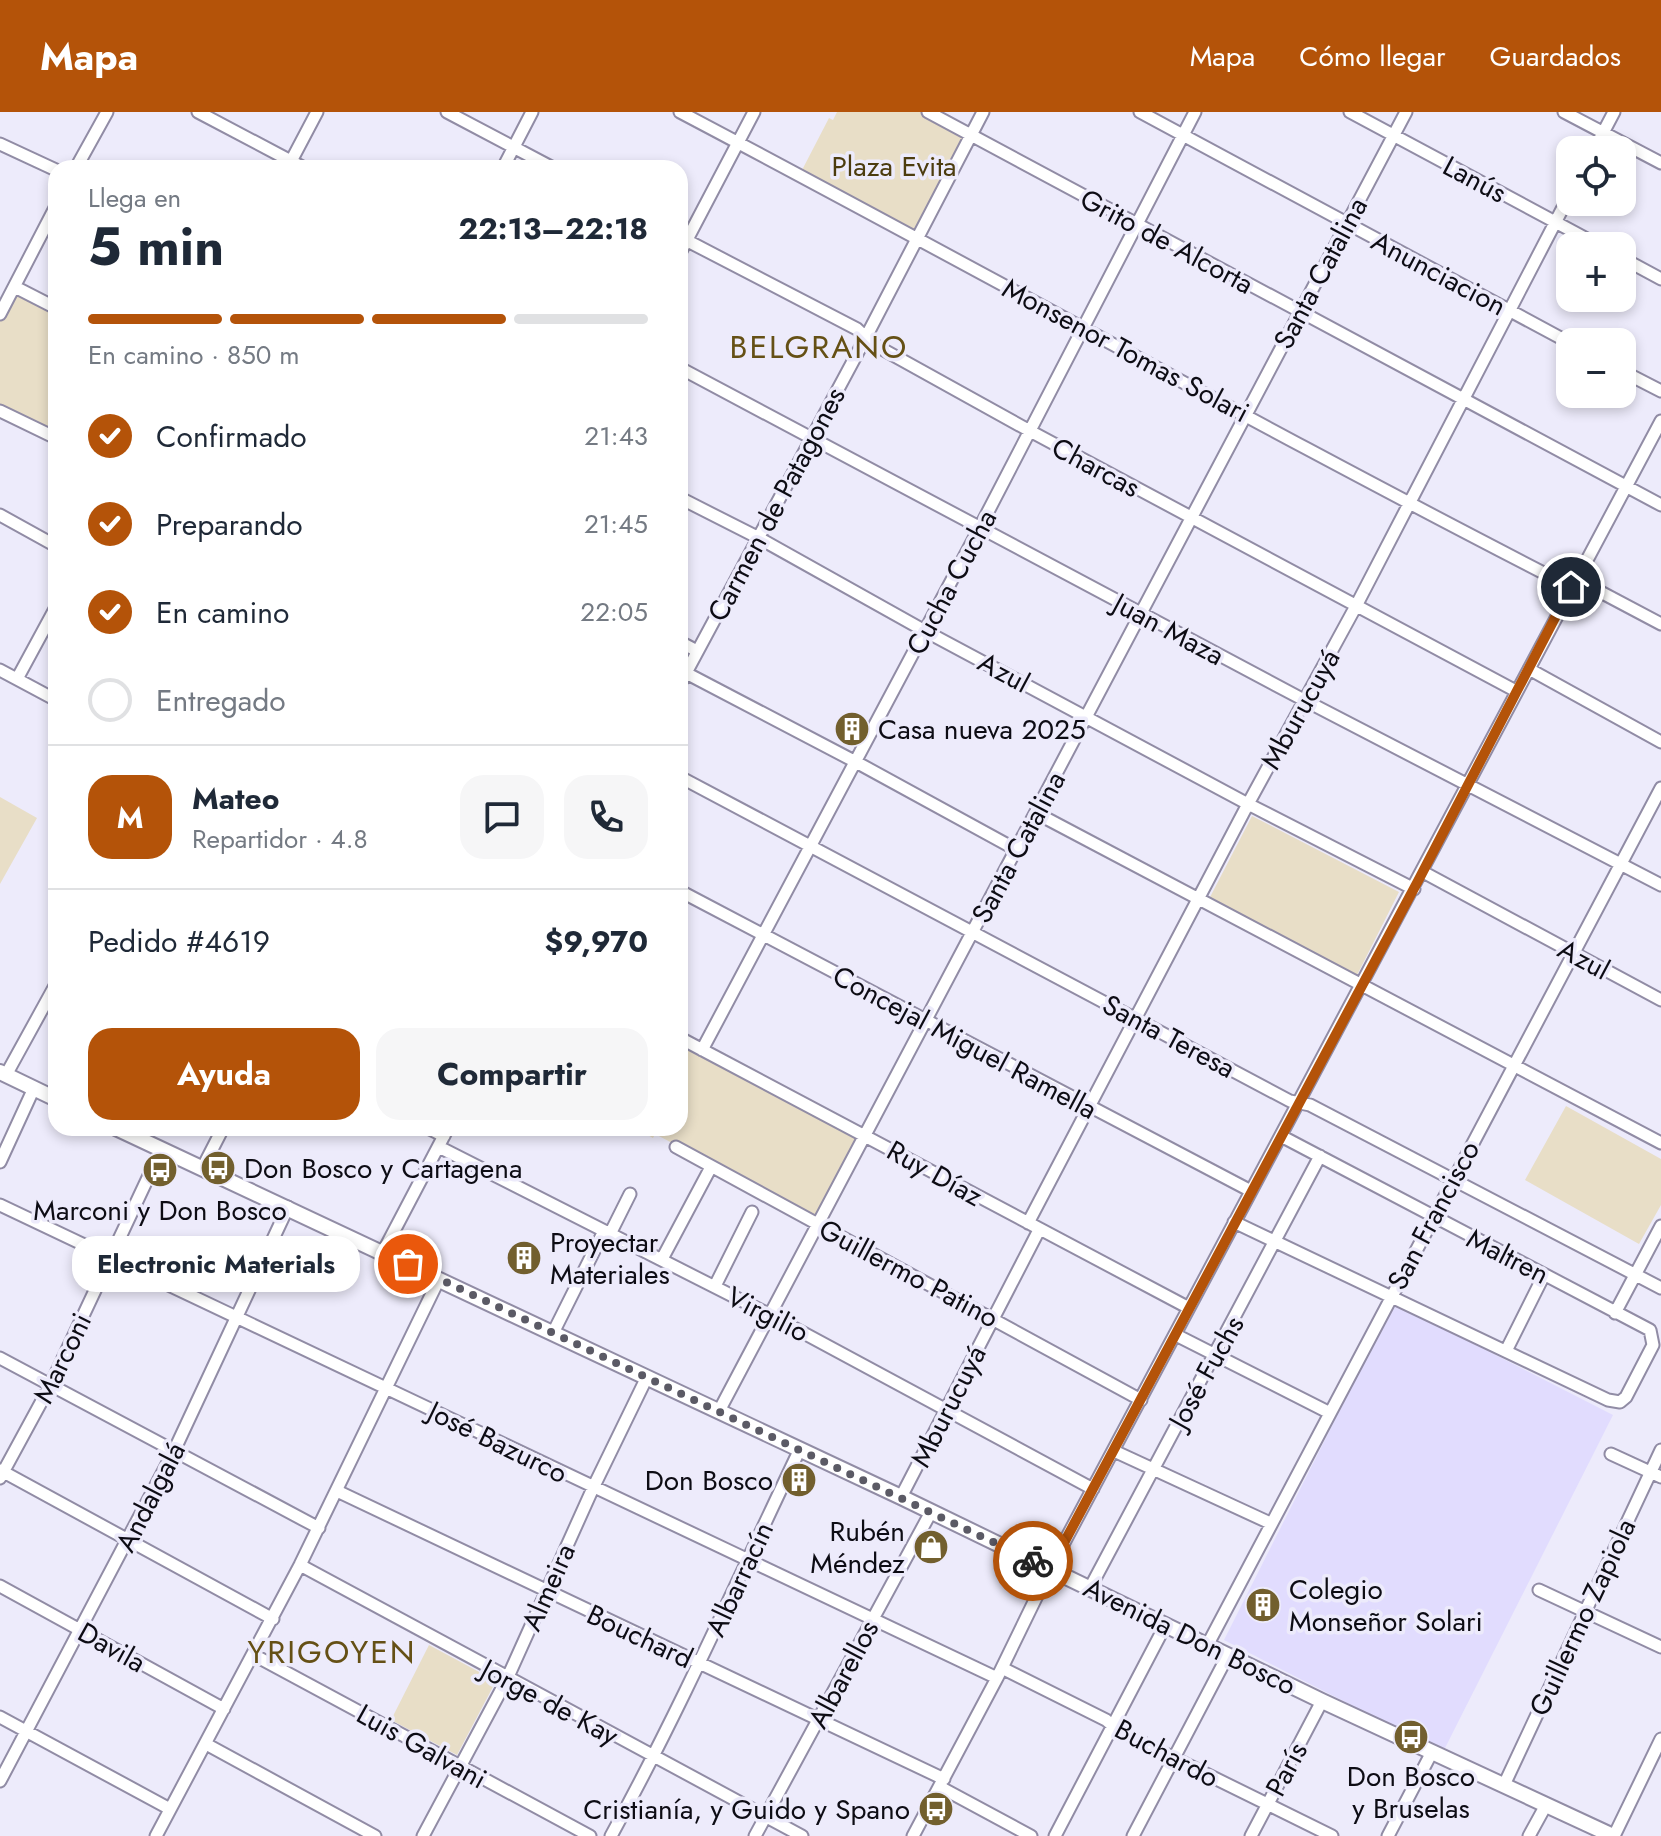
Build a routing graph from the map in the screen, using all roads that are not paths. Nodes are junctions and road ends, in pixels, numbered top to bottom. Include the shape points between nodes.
1 (107, 112) edge
2 (198, 112) edge
3 (317, 112) edge
4 (447, 112) edge
5 (532, 112) edge
6 (680, 112) edge
7 (754, 112) edge
8 (928, 112) edge
9 (983, 112) edge
10 (1140, 112) edge
11 (1195, 112) edge
12 (1350, 112) edge
13 (1406, 112) edge
14 (1564, 112) edge
15 (1614, 112) edge
16 (1603, 133) junction
17 (970, 134) junction
18 (1183, 135) junction
19 (1393, 135) junction
20 (1601, 136) edge
21 (738, 142) junction
22 (0, 144) edge
23 (514, 147) junction
24 (80, 160) edge
25 (280, 160) edge
26 (292, 160) edge
27 (507, 160) edge
28 (538, 160) edge
29 (1661, 163) edge
30 (48, 166) edge
31 (1558, 216) edge
32 (48, 222) edge
33 (1555, 222) junction
34 (1136, 223) junction
35 (1347, 224) junction
36 (688, 229) edge
37 (1574, 232) edge
38 (916, 238) junction
39 (688, 241) edge
40 (1636, 266) edge
41 (1661, 279) edge
42 (15, 287) junction
43 (48, 304) edge
44 (1509, 311) junction
45 (1299, 312) junction
46 (0, 314) edge
47 (1082, 329) junction
48 (1556, 336) edge
49 (866, 337) junction
50 (688, 372) edge
51 (1636, 378) edge
52 (1661, 391) edge
53 (1462, 400) junction
54 (0, 411) edge
55 (1247, 414) junction
56 (1661, 421) edge
57 (1030, 431) junction
58 (48, 434) edge
59 (811, 439) junction
60 (1626, 486) junction
61 (688, 502) edge
62 (1408, 504) junction
63 (1661, 505) edge
64 (0, 515) edge
65 (1193, 518) junction
66 (979, 529) junction
67 (757, 537) junction
68 (48, 542) edge
69 (1574, 583) junction
70 (1356, 606) junction
71 (1141, 614) junction
72 (48, 622) edge
73 (1661, 624) edge
74 (925, 631) junction
75 (688, 646) edge
76 (697, 651) junction
77 (688, 668) edge
78 (1529, 669) junction
79 (0, 670) edge
80 (17, 679) junction
81 (688, 680) edge
82 (1516, 691) junction
83 (48, 696) edge
84 (1304, 700) junction
85 (1087, 716) junction
86 (1661, 742) edge
87 (856, 762) junction
88 (688, 781) edge
89 (1468, 786) junction
90 (1661, 788) edge
91 (1248, 804) junction
92 (1036, 813) junction
93 (811, 846) junction
94 (1015, 849) junction
95 (1621, 863) junction
96 (1423, 872) junction
97 (1661, 885) edge
98 (1414, 889) junction
99 (688, 895) edge
100 (1198, 899) junction
101 (973, 931) junction
102 (763, 935) junction
103 (1572, 953) junction
104 (1362, 986) junction
105 (48, 997) edge
106 (1661, 1000) edge
107 (1136, 1018) junction
108 (925, 1020) junction
109 (688, 1042) edge
110 (702, 1050) junction
111 (1512, 1064) junction
112 (3, 1073) edge
113 (34, 1088) junction
114 (48, 1095) edge
115 (1298, 1104) junction
116 (1089, 1108) junction
117 (865, 1134) junction
118 (132, 1136) edge
119 (219, 1136) edge
120 (1281, 1136) junction
121 (444, 1137) edge
122 (1661, 1143) edge
123 (676, 1147) dead end
124 (161, 1150) junction
125 (1320, 1156) junction
126 (0, 1162) edge
127 (203, 1167) junction
128 (711, 1167) junction
129 (1453, 1179) junction
130 (1251, 1191) junction
131 (630, 1194) dead end
132 (0, 1205) edge
133 (288, 1207) junction
134 (752, 1212) dead end
135 (1432, 1217) junction
136 (1234, 1222) junction
137 (1028, 1223) junction
138 (820, 1225) junction
139 (1661, 1226) edge
140 (1039, 1230) junction
141 (607, 1232) junction
142 (1276, 1241) junction
143 (383, 1252) junction
144 (110, 1257) junction
145 (662, 1259) junction
146 (1635, 1274) junction
147 (1544, 1275) junction
148 (439, 1279) junction
149 (715, 1286) junction
150 (1661, 1288) edge
151 (1391, 1296) junction
152 (1189, 1308) junction
153 (1615, 1313) junction
154 (236, 1315) junction
155 (772, 1316) junction
156 (992, 1318) junction
157 (553, 1333) junction
158 (1176, 1335) junction
159 (1506, 1351) junction
160 (1216, 1355) junction
161 (0, 1358) edge
162 (647, 1377) junction
163 (51, 1384) junction
164 (387, 1389) junction
165 (1141, 1400) junction
166 (947, 1409) junction
167 (719, 1411) junction
168 (1330, 1413) junction
169 (800, 1449) junction
170 (1661, 1450) edge
171 (174, 1451) junction
172 (1114, 1451) junction
173 (1611, 1454) dead end
174 (1152, 1469) junction
175 (1, 1473) edge
176 (1656, 1474) edge
177 (593, 1488) junction
178 (1093, 1489) junction
179 (337, 1491) junction
180 (901, 1497) junction
181 (931, 1512) junction
182 (1270, 1523) junction
183 (319, 1528) junction
184 (128, 1542) junction
185 (748, 1558) junction
186 (300, 1565) junction
187 (1050, 1569) junction
188 (0, 1586) edge
189 (1090, 1588) junction
190 (1539, 1590) dead end
191 (546, 1591) junction
192 (1585, 1610) junction
193 (872, 1618) junction
194 (273, 1619) junction
195 (1166, 1624) junction
196 (79, 1629) junction
197 (1208, 1644) junction
198 (1661, 1647) edge
199 (254, 1655) junction
200 (1228, 1655) junction
201 (700, 1663) junction
202 (1000, 1673) junction
203 (507, 1679) junction
204 (1322, 1701) junction
205 (224, 1709) junction
206 (0, 1717) edge
207 (819, 1718) junction
208 (1112, 1726) junction
209 (27, 1731) junction
210 (1661, 1739) edge
211 (206, 1744) junction
212 (1432, 1752) junction
213 (653, 1758) junction
214 (1174, 1759) junction
215 (460, 1767) junction
216 (0, 1781) edge
217 (942, 1783) junction
218 (1504, 1785) junction
219 (1267, 1805) junction
220 (1546, 1805) junction
221 (170, 1809) junction
222 (766, 1817) junction
223 (159, 1835) edge
224 (375, 1836) edge
225 (423, 1836) edge
226 (590, 1836) edge
227 (611, 1836) edge
228 (755, 1836) edge
229 (802, 1836) edge
230 (913, 1836) edge
231 (1031, 1836) edge
232 (1055, 1836) edge
233 (1133, 1836) edge
234 (1251, 1836) edge
235 (1332, 1836) edge
236 (1388, 1836) edge
237 (1529, 1836) edge
238 (1614, 1836) edge

1 - 24 street
2 - 25 street
3 - 26 street
4 - 23 street
5 - 23 street
6 - 21 street, Monsenor Tomas Solari
7 - 21 street
8 - 17 street, Grito de Alcorta
9 - 17 street, Carmen de Patagones
10 - 18 street, Anunciacion
11 - 18 street, Cucha Cucha
12 - 19 street, Lanús
13 - 19 street, Santa Catalina
14 - 16 street
15 - 16 street
16 - 20 street
16 - 29 street
17 - 34 street, Grito de Alcorta
17 - 38 street, Carmen de Patagones
18 - 34 street, Cucha Cucha
18 - 35 street, Anunciacion
19 - 33 street, Lanús
19 - 35 street, Santa Catalina
21 - 36 street
21 - 38 street, Monsenor Tomas Solari
22 - 30 street
23 - 27 street
23 - 28 street
31 - 33 street, Mburucuyá
32 - 42 street
33 - 37 street, Lanús
33 - 44 street, Mburucuyá
34 - 45 street, Grito de Alcorta
34 - 47 street, Cucha Cucha
35 - 44 street, Anunciacion
35 - 45 street, Santa Catalina
38 - 47 street, Monsenor Tomas Solari
38 - 49 street, Carmen de Patagones
39 - 49 street, Charcas
40 - 41 street
42 - 43 street
42 - 46 street
44 - 48 street, Anunciacion
44 - 53 street, Mburucuyá
45 - 53 street, Grito de Alcorta
45 - 55 street, Santa Catalina
47 - 55 street, Monsenor Tomas Solari
47 - 57 street, Cucha Cucha
49 - 57 street, Charcas
49 - 59 street, Carmen de Patagones
50 - 59 street, Juan Maza
51 - 52 street
53 - 60 street, Grito de Alcorta
53 - 62 street, Mburucuyá
54 - 58 street
55 - 62 street, Monsenor Tomas Solari
55 - 65 street, Santa Catalina
56 - 60 street
57 - 65 street, Charcas
57 - 66 street, Cucha Cucha
59 - 66 street, Juan Maza
59 - 67 street, Carmen de Patagones
60 - 63 street, Grito de Alcorta
60 - 69 street
61 - 67 street, Azul
62 - 69 street, Monsenor Tomas Solari
62 - 70 street, Mburucuyá
64 - 68 street
65 - 70 street, Charcas
65 - 71 street, Santa Catalina
66 - 71 street, Juan Maza
66 - 74 street, Cucha Cucha
67 - 74 street, Azul
67 - 76 street, Carmen de Patagones
69 - 73 street, Monsenor Tomas Solari
69 - 78 street
70 - 82 street, Charcas
70 - 84 street, Mburucuyá
71 - 84 street, Juan Maza
71 - 85 street, Santa Catalina
72 - 80 street
74 - 85 street, Azul
74 - 87 street, Cucha Cucha
75 - 76 street
76 - 77 street, Carmen de Patagones
78 - 82 street
78 - 86 street
79 - 80 street
80 - 83 street
81 - 87 street
82 - 89 street
84 - 89 street, Juan Maza
84 - 91 street, Mburucuyá
85 - 91 street, Azul
85 - 92 street, Santa Catalina
87 - 93 street, Cucha Cucha
87 - 94 street
88 - 93 street, Santa Teresa
89 - 95 street, Juan Maza
89 - 96 street
90 - 95 street, San Francisco
91 - 98 street, Azul
91 - 100 street, Mburucuyá
92 - 94 street, Santa Catalina
92 - 100 street
93 - 101 street, Santa Teresa
93 - 102 street, Cucha Cucha
94 - 101 street, Santa Catalina
95 - 97 street, Juan Maza
95 - 103 street, San Francisco
96 - 98 street
96 - 103 street, Azul
98 - 104 street
99 - 102 street, Concejal Miguel Ramella
100 - 104 street
100 - 107 street, Mburucuyá
101 - 107 street, Santa Teresa
101 - 108 street, Santa Catalina
102 - 108 street, Concejal Miguel Ramella
102 - 110 street, Cucha Cucha
103 - 106 street, Azul
103 - 111 street, San Francisco
104 - 111 street
104 - 115 street
105 - 112 street
107 - 115 street, Santa Teresa
107 - 116 street, Mburucuyá
108 - 116 street, Concejal Miguel Ramella
108 - 117 street, Santa Catalina
109 - 110 street, Ruy Díaz
110 - 117 street, Ruy Díaz
111 - 122 street
111 - 129 street, San Francisco
112 - 113 main road
113 - 114 main road
113 - 126 street
115 - 120 street
115 - 129 street, Santa Teresa via 1310,1105
116 - 130 street, Concejal Miguel Ramella
116 - 137 street, Mburucuyá
117 - 137 street, Ruy Díaz
117 - 138 street, Santa Catalina
118 - 124 main road, Avenida Don Bosco
119 - 127 street
120 - 125 street, Maltren
120 - 130 street
121 - 141 street, Virgilio
121 - 143 street
123 - 128 street, Guillermo Patino
124 - 127 main road, Avenida Don Bosco
124 - 144 street, Marconi
125 - 135 street, Maltren
125 - 142 street, José Fuchs
127 - 133 main road, Avenida Don Bosco
128 - 138 street, Guillermo Patino
128 - 145 street
129 - 135 street, San Francisco
129 - 146 street, Santa Teresa
130 - 136 street
131 - 141 street
132 - 144 street, José Bazurco
133 - 143 main road, Avenida Don Bosco
133 - 154 street, Andalgalá
134 - 149 street
135 - 147 street, Maltren
135 - 151 street, San Francisco
136 - 142 street
136 - 152 street
137 - 140 street, Ruy Díaz
138 - 155 street, Santa Catalina
138 - 156 street, Guillermo Patino
139 - 146 street
140 - 152 street, Ruy Díaz
140 - 156 street, Mburucuyá
141 - 145 street, Virgilio
141 - 157 street
142 - 151 street
142 - 160 street, José Fuchs
143 - 148 main road, Avenida Don Bosco
144 - 154 street, José Bazurco
144 - 163 street, Marconi
145 - 149 street, Virgilio
146 - 150 street, Santa Teresa
146 - 153 street
147 - 153 street, Maltren
147 - 159 street
148 - 157 main road, Avenida Don Bosco
148 - 164 street
149 - 155 street, Virgilio
151 - 159 street
151 - 168 street, San Francisco
152 - 158 street
153 - 159 street, Maltren via 1650,1330 1653,1337 1620,1402
154 - 164 street, José Bazurco
154 - 171 street, Andalgalá
155 - 166 street, Virgilio
155 - 167 street, Santa Catalina
156 - 165 street, Guillermo Patino
156 - 166 street, Mburucuyá
157 - 162 main road, Avenida Don Bosco
158 - 160 street
158 - 165 street
160 - 168 street
160 - 174 street, José Fuchs
161 - 163 street
162 - 167 main road, Avenida Don Bosco
162 - 177 street, Almeira
163 - 171 street
163 - 175 street, Marconi
164 - 177 street, José Bazurco
164 - 179 street
165 - 172 street
166 - 178 street, Virgilio
166 - 180 street, Mburucuyá
167 - 169 main road, Avenida Don Bosco
168 - 182 street, San Francisco
169 - 180 main road, Avenida Don Bosco
169 - 185 street, Albarracín
170 - 176 street, Guillermo Zapiola
171 - 183 street
171 - 184 street, Andalgalá
172 - 174 street
172 - 178 street
173 - 176 street
174 - 182 street
174 - 189 street, José Fuchs
175 - 184 street
176 - 192 street, Guillermo Zapiola
177 - 185 street, José Bazurco
177 - 191 street, Almeira
178 - 187 street
179 - 183 street
179 - 191 street, Bouchard
180 - 181 main road, Avenida Don Bosco
181 - 187 main road, Avenida Don Bosco
181 - 193 street, Albarellos
182 - 197 street, San Francisco
183 - 186 street
184 - 194 street
184 - 196 street, Andalgalá
185 - 193 street, José Bazurco
185 - 201 street, Albarracín
186 - 194 street
186 - 203 street, Jorge de Kay
187 - 189 main road, Avenida Don Bosco
187 - 202 street
188 - 196 street, Davila
189 - 195 main road, Avenida Don Bosco
190 - 192 street
191 - 201 street, Bouchard
191 - 203 street, Almeira
192 - 198 street
192 - 218 street, Guillermo Zapiola
193 - 202 street, José Bazurco
193 - 207 street, Albarellos
194 - 199 street
195 - 197 main road, Avenida Don Bosco
195 - 208 street
196 - 205 street, Davila
196 - 209 street, Andalgalá
197 - 200 main road, Avenida Don Bosco
199 - 205 street
199 - 215 street, Luis Galvani
200 - 204 main road, Avenida Don Bosco
200 - 214 street
201 - 207 street, Bouchard
201 - 213 street, Albarracín
202 - 208 street, Buchardo
202 - 217 street
203 - 213 street, Jorge de Kay
203 - 215 street, Almeira
204 - 212 main road, Avenida Don Bosco
204 - 219 street, París
205 - 211 street
206 - 209 street
207 - 217 street, Bouchard
207 - 222 street, Albarellos
208 - 214 street, Buchardo
208 - 232 street
209 - 216 street, Andalgalá
209 - 221 street
210 - 238 street
211 - 221 street
211 - 224 street
212 - 218 main road, Avenida Don Bosco
212 - 236 street
213 - 222 street, Jorge de Kay
213 - 227 street, Albarracín
214 - 219 street, Buchardo
214 - 233 street
215 - 225 street, Almeira
215 - 226 street, Luis Galvani
217 - 230 street
217 - 231 street, Bouchard
218 - 220 main road, Avenida Don Bosco
219 - 234 street, París
219 - 235 street, Buchardo
220 - 237 street
220 - 238 main road, Avenida Don Bosco
221 - 223 street
222 - 228 street, Albarellos
222 - 229 street, Jorge de Kay

